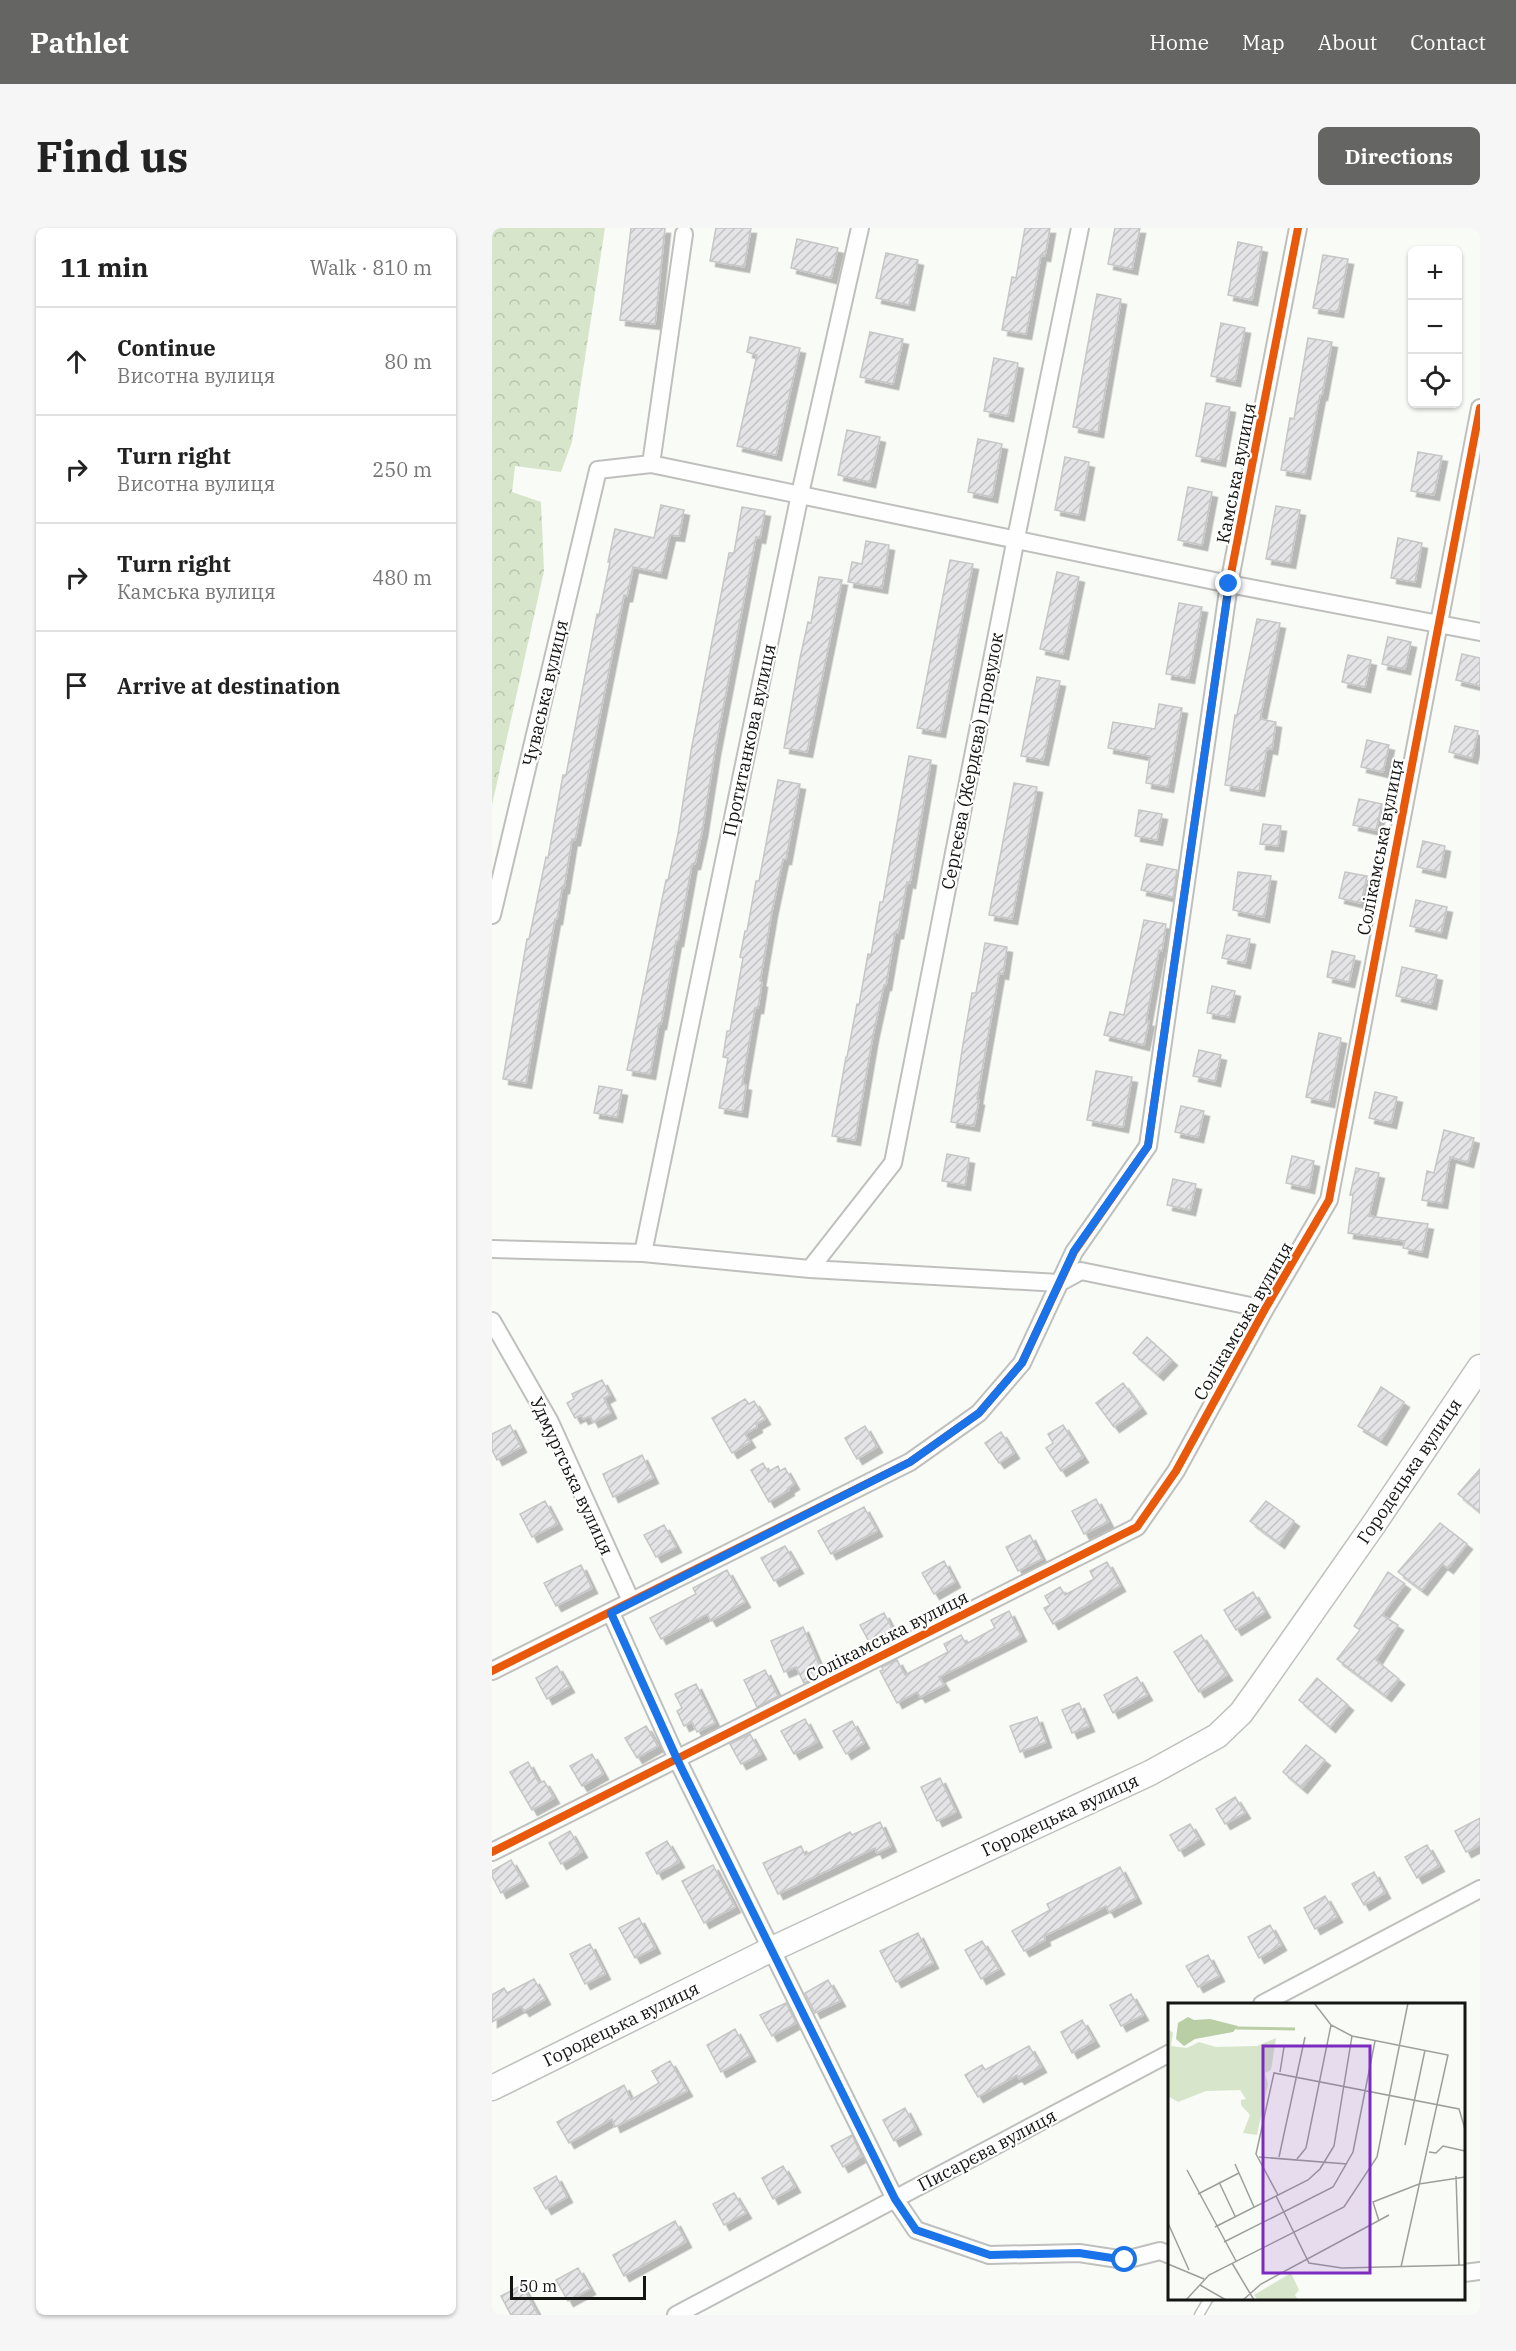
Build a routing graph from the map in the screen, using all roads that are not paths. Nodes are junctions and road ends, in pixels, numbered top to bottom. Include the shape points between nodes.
1 (860, 228) edge
2 (1080, 228) edge
3 (1298, 228) edge
4 (684, 234) dead end
5 (1480, 408) edge
6 (651, 464) junction
7 (800, 494) junction
8 (1016, 538) junction
9 (1229, 584) junction
10 (1437, 623) junction
11 (1480, 632) edge
12 (496, 880) edge
13 (492, 915) edge
14 (492, 1249) edge
15 (643, 1253) junction
16 (810, 1269) junction
17 (1059, 1283) junction
18 (1265, 1309) junction
19 (492, 1321) edge
20 (1480, 1366) edge
21 (631, 1601) junction
22 (611, 1613) junction
23 (492, 1671) edge
24 (677, 1759) junction
25 (492, 1852) edge
26 (1480, 1889) edge
27 (770, 1950) junction
28 (1264, 2003) edge
29 (1168, 2054) edge
30 (492, 2088) edge
31 (895, 2199) junction
32 (1168, 2254) edge
33 (1480, 2271) edge
34 (1465, 2273) edge
35 (1208, 2300) edge
36 (676, 2315) edge
37 (1199, 2315) edge

1 - 7 street, Протитанкова вулиця
2 - 8 street, Сергеєва (Жердєва) провулок
3 - 9 street, Камська вулиця
4 - 6 street
5 - 10 street, Солікамська вулиця
6 - 7 street
6 - 12 street, Чуваська вулиця via 598,470
7 - 8 street
7 - 15 street, Протитанкова вулиця
8 - 9 street
8 - 16 street, Сергеєва (Жердєва) провулок via 893,1163
9 - 10 street
9 - 17 street, Камська вулиця via 1148,1146 1074,1251
10 - 11 street
10 - 18 street, Солікамська вулиця via 1329,1200
12 - 13 street, Чуваська вулиця
14 - 15 street
15 - 16 street
16 - 17 street
17 - 18 street via 1081,1271
17 - 21 street, Камська вулиця via 1022,1363 979,1413 910,1462
18 - 24 street, Солікамська вулиця via 1176,1471 1137,1527
19 - 21 street, Удмуртська вулиця via 550,1422
20 - 27 main road, Городецька вулиця via 1242,1713 1217,1736 1150,1773
21 - 22 street, Камська вулиця
22 - 23 street, Камська вулиця
22 - 24 street
24 - 25 street, Солікамська вулиця
24 - 27 street
26 - 28 street
27 - 30 main road, Городецька вулиця
27 - 31 street
29 - 31 street, Писарєва вулиця
31 - 32 street via 916,2230 990,2255 1079,2253 1125,2260 1160,2251
31 - 36 street, Писарєва вулиця
33 - 34 street
35 - 37 lane

